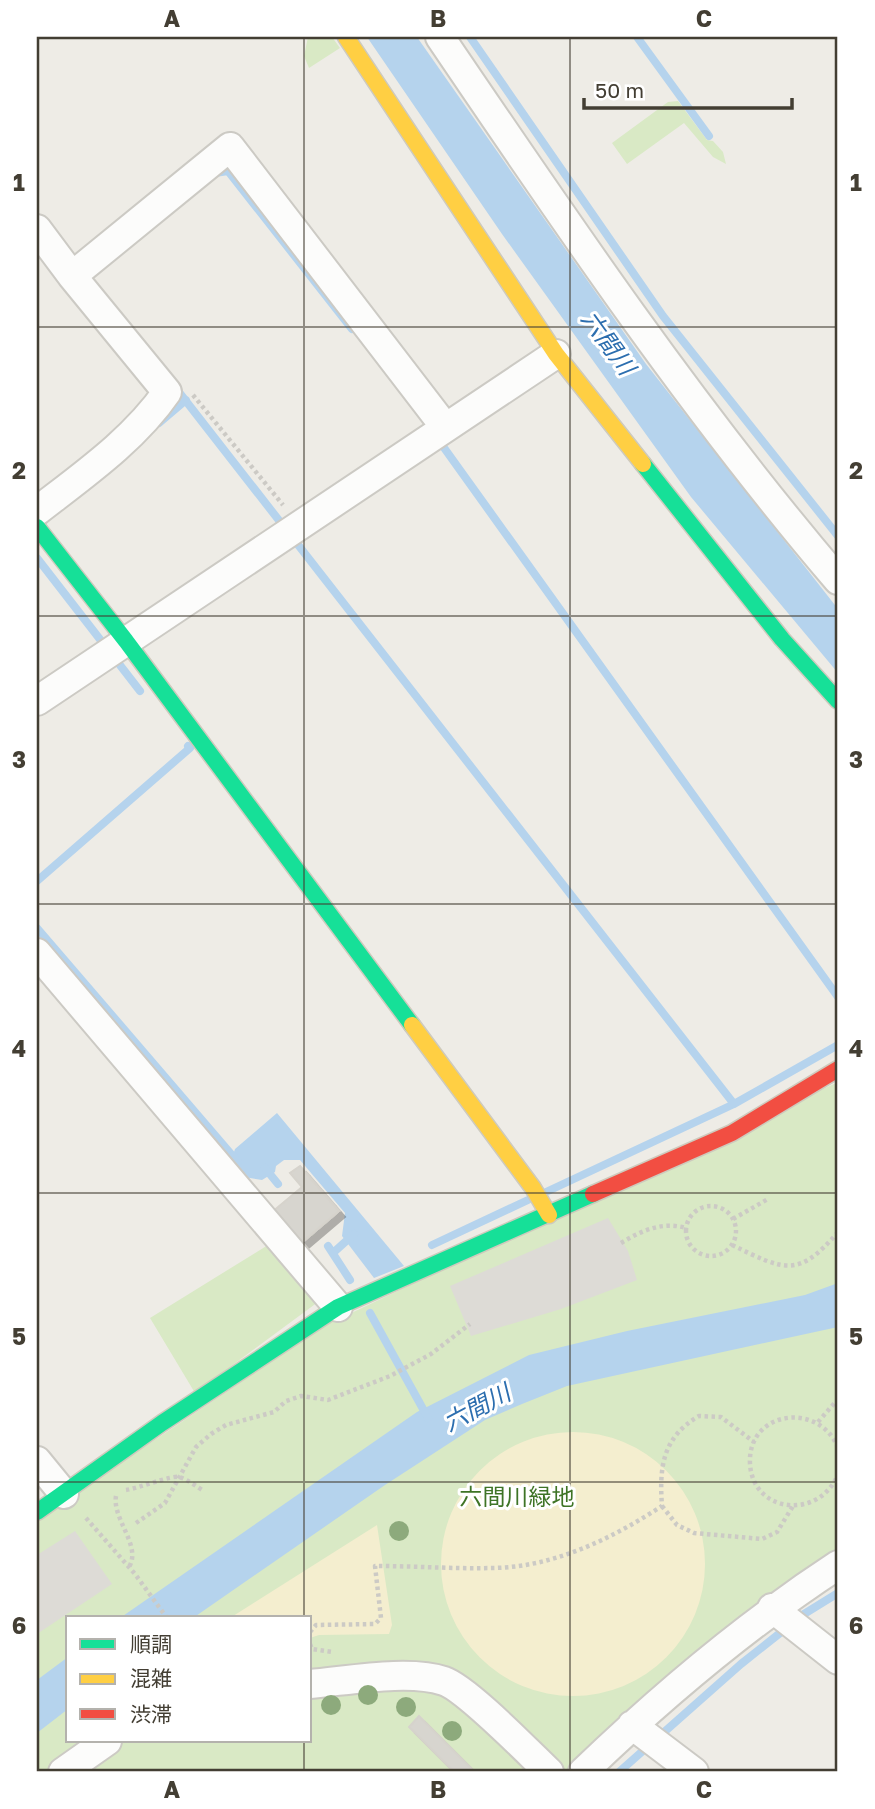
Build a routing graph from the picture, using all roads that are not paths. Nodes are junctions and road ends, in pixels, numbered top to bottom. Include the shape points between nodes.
1 (345, 37) edge
2 (447, 40) edge
3 (37, 229) edge
4 (78, 271) junction
5 (556, 354) junction
6 (437, 432) junction
7 (38, 524) edge
8 (838, 580) edge
9 (113, 649) junction
10 (37, 701) edge
11 (838, 701) edge
12 (37, 953) edge
13 (838, 1069) edge
14 (541, 1201) junction
15 (338, 1307) junction
16 (37, 1461) edge
17 (64, 1493) junction
18 (37, 1512) edge
19 (838, 1565) edge
20 (786, 1618) junction
21 (838, 1660) edge
22 (312, 1684) edge
23 (643, 1734) junction
24 (106, 1742) edge
25 (63, 1772) edge
26 (549, 1772) edge
27 (583, 1772) edge
28 (694, 1772) edge

1 - 5 street
2 - 8 street via 584,250 756,484
3 - 4 street
4 - 6 street via 230,147
4 - 7 street via 167,392 154,411
5 - 6 street
5 - 11 street via 782,639
6 - 9 street
7 - 9 street
9 - 10 street
9 - 14 street
12 - 15 street
13 - 14 street via 732,1133
14 - 15 street
15 - 17 street
16 - 17 street
17 - 18 street
19 - 20 street
20 - 21 street
20 - 23 street
22 - 26 street via 425,1677 446,1681
23 - 27 street
23 - 28 street
24 - 25 street

